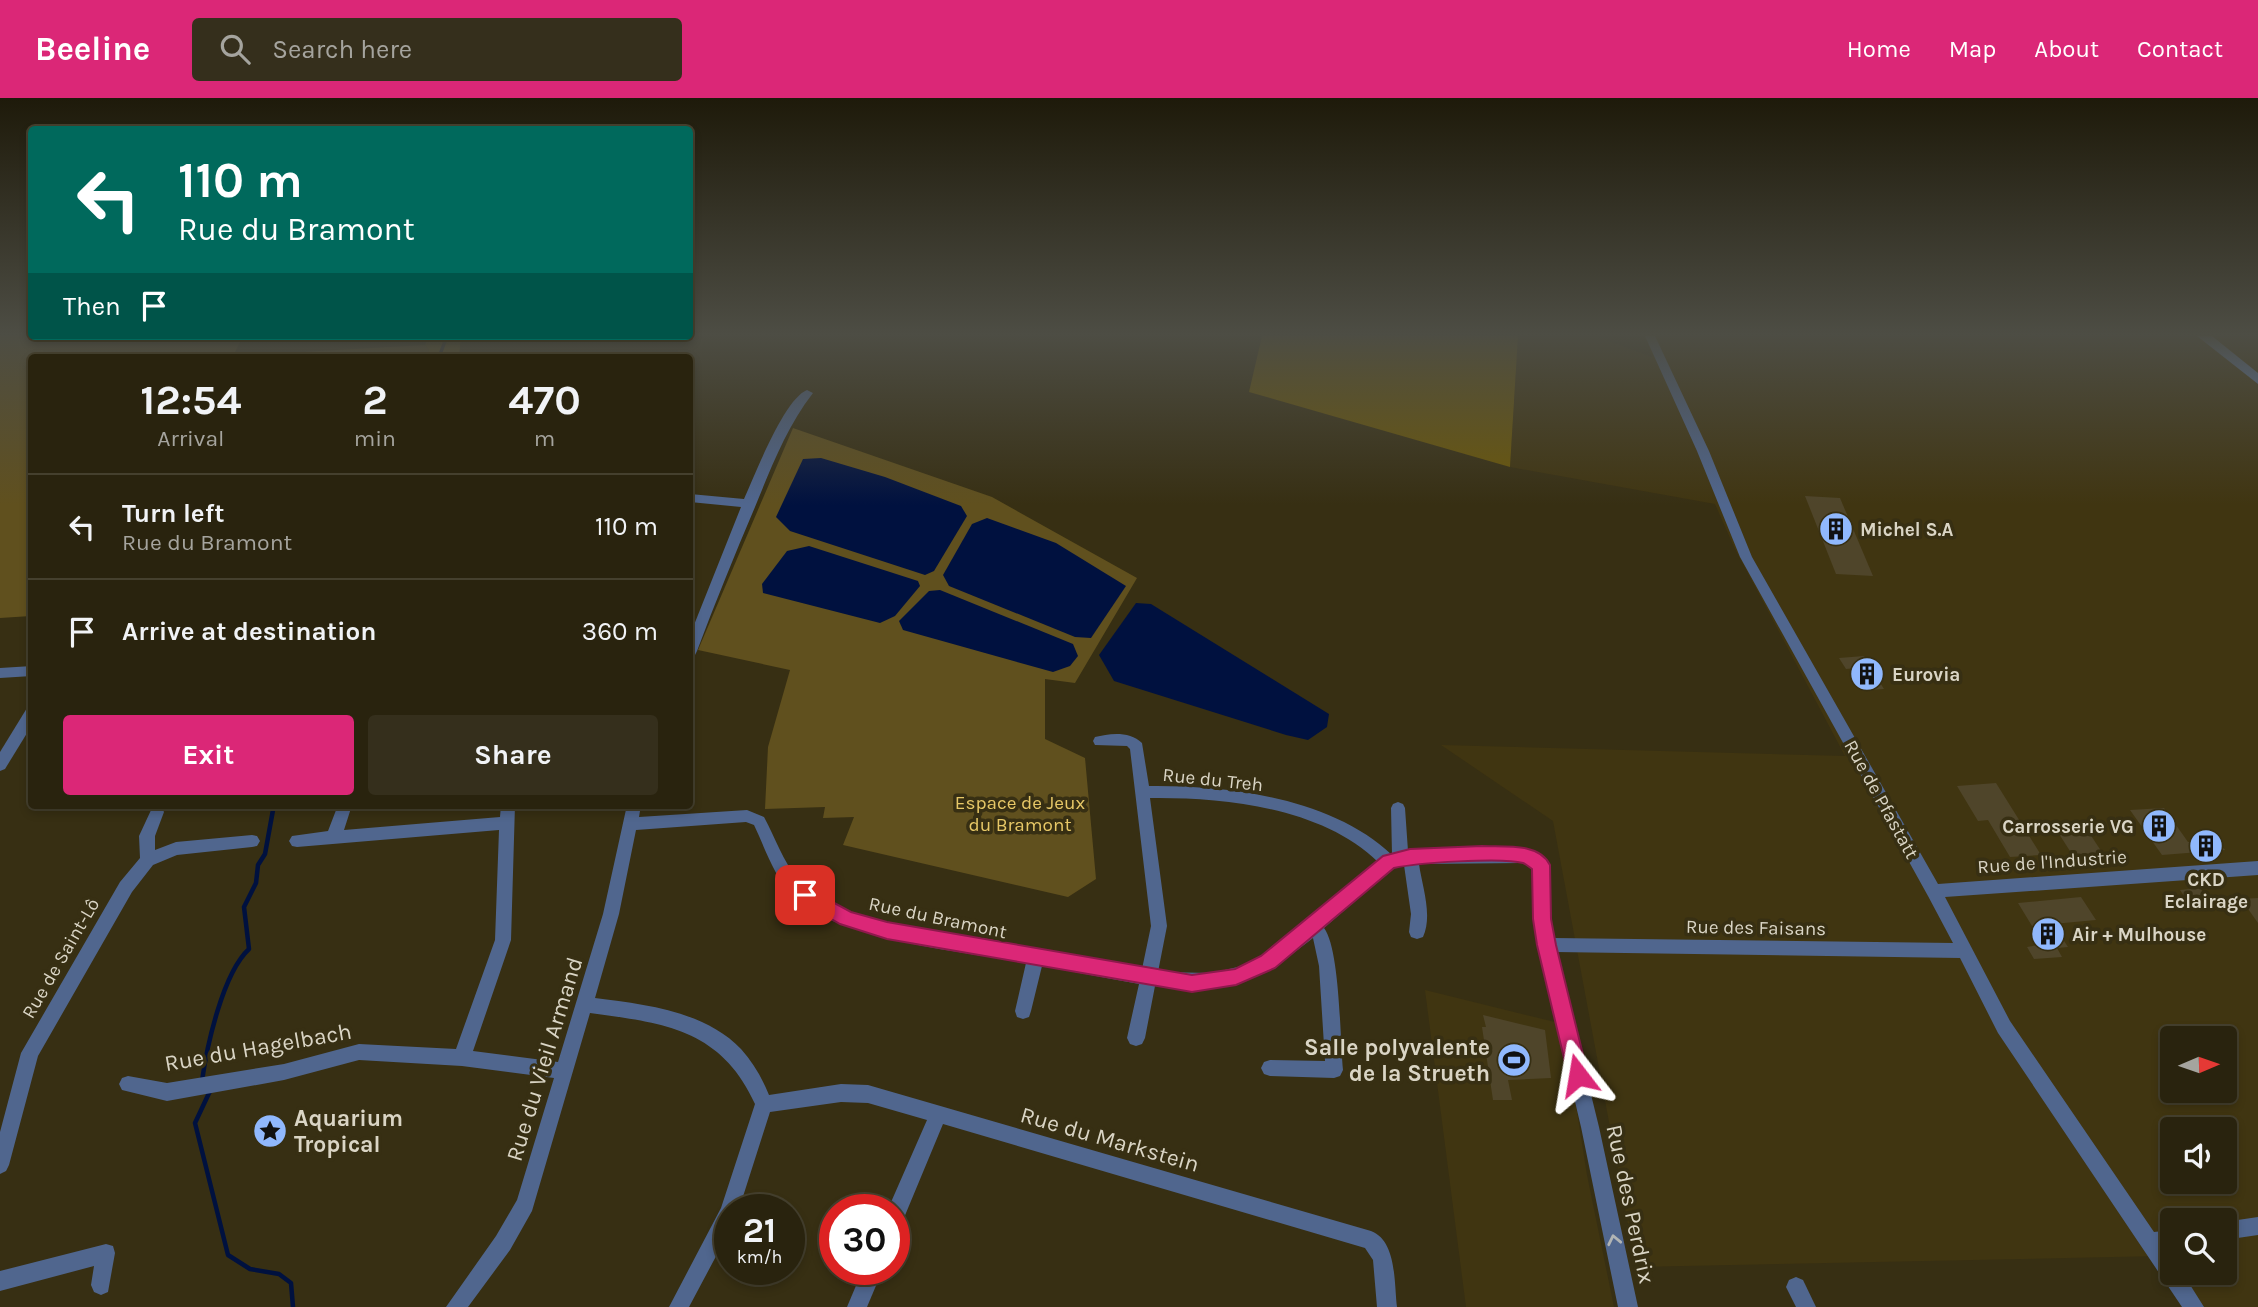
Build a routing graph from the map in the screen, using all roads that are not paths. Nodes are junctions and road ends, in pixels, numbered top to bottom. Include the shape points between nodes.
1 (1676, 392) edge
2 (807, 393) dead end
3 (693, 498) edge
4 (750, 504) junction
5 (693, 644) edge
6 (28, 671) edge
7 (0, 673) edge
8 (28, 717) edge
9 (1100, 741) dead end
10 (5, 748) edge
11 (0, 765) edge
12 (1142, 792) junction
13 (1398, 808) dead end
14 (344, 809) edge
15 (508, 809) edge
16 (634, 809) edge
17 (157, 812) dead end
18 (507, 822) junction
19 (629, 824) junction
20 (334, 837) junction
21 (252, 841) dead end
22 (297, 841) dead end
23 (1400, 859) junction
24 (148, 860) junction
25 (2258, 867) edge
26 (1934, 891) junction
27 (1313, 925) junction
28 (1418, 932) dead end
29 (1546, 945) junction
30 (1965, 951) junction
31 (1036, 958) junction
32 (1148, 978) junction
33 (585, 1004) junction
34 (1023, 1011) dead end
35 (1136, 1038) dead end
36 (462, 1058) junction
37 (1270, 1068) dead end
38 (564, 1071) junction
39 (128, 1084) dead end
40 (764, 1104) junction
41 (938, 1114) junction
42 (0, 1165) edge
43 (735, 1194) edge
44 (904, 1194) edge
45 (2258, 1226) edge
46 (2237, 1229) edge
47 (714, 1240) edge
48 (2160, 1241) edge
49 (2151, 1242) junction
50 (0, 1280) edge
51 (100, 1285) dead end
52 (866, 1285) edge
53 (1796, 1287) dead end
54 (456, 1307) edge
55 (678, 1307) edge
56 (857, 1307) edge
57 (1387, 1307) edge
58 (1628, 1307) edge
59 (1806, 1307) edge
60 (2194, 1307) edge

1 - 26 street, Rue de Pfastatt via 1746,557
2 - 4 street via 794,406
3 - 4 street
4 - 5 street
6 - 7 street
8 - 10 street
9 - 12 street, Rue du Treh via 1130,740 1137,747
10 - 11 street
12 - 23 street, Rue du Treh via 1242,798 1303,813 1341,827
12 - 32 street, Rue du Treh via 1158,926
13 - 23 street
14 - 20 street
15 - 18 street
16 - 19 street, Rue du Vieil Armand
17 - 24 street via 147,836
18 - 20 street
18 - 36 street via 503,940
19 - 31 street, Rue du Bramont via 747,817 759,821 794,886 846,919 887,931
19 - 33 street, Rue du Vieil Armand via 611,914
20 - 22 street
21 - 24 street via 176,849
23 - 27 street, Rue du Bramont
23 - 28 street via 1419,914
23 - 29 street, Rue des Perdrix via 1526,856 1541,865
24 - 42 street, Rue de Saint-Lô via 126,887 30,1053
25 - 26 street, Rue de l'Industrie
26 - 30 street, Rue de Pfastatt
27 - 32 street, Rue du Bramont via 1268,962 1236,977 1192,984
27 - 37 street via 1323,939 1327,966 1334,1070
29 - 30 street, Rue des Faisans
58 -> 29 street, Rue des Perdrix
30 - 49 street, Rue de Pfastatt via 2004,1027
31 - 32 street, Rue du Bramont
31 - 34 street
32 - 35 street
33 - 38 street, Rue du Vieil Armand
33 - 40 street via 677,1022 708,1034 730,1049
36 - 38 street, Rue du Hagelbach
36 - 39 street, Rue du Hagelbach via 359,1052 284,1072 167,1092
38 - 54 street, Rue du Vieil Armand via 525,1204
40 - 41 street, Rue du Markstein via 841,1093 868,1094
40 - 43 street
41 - 44 street
41 - 57 street, Rue du Markstein via 1371,1240 1382,1257
45 - 46 street
47 - 55 street
48 - 49 street
49 - 60 street, Rue de Pfastatt
50 - 51 street via 106,1253
52 - 56 street
53 - 59 street

